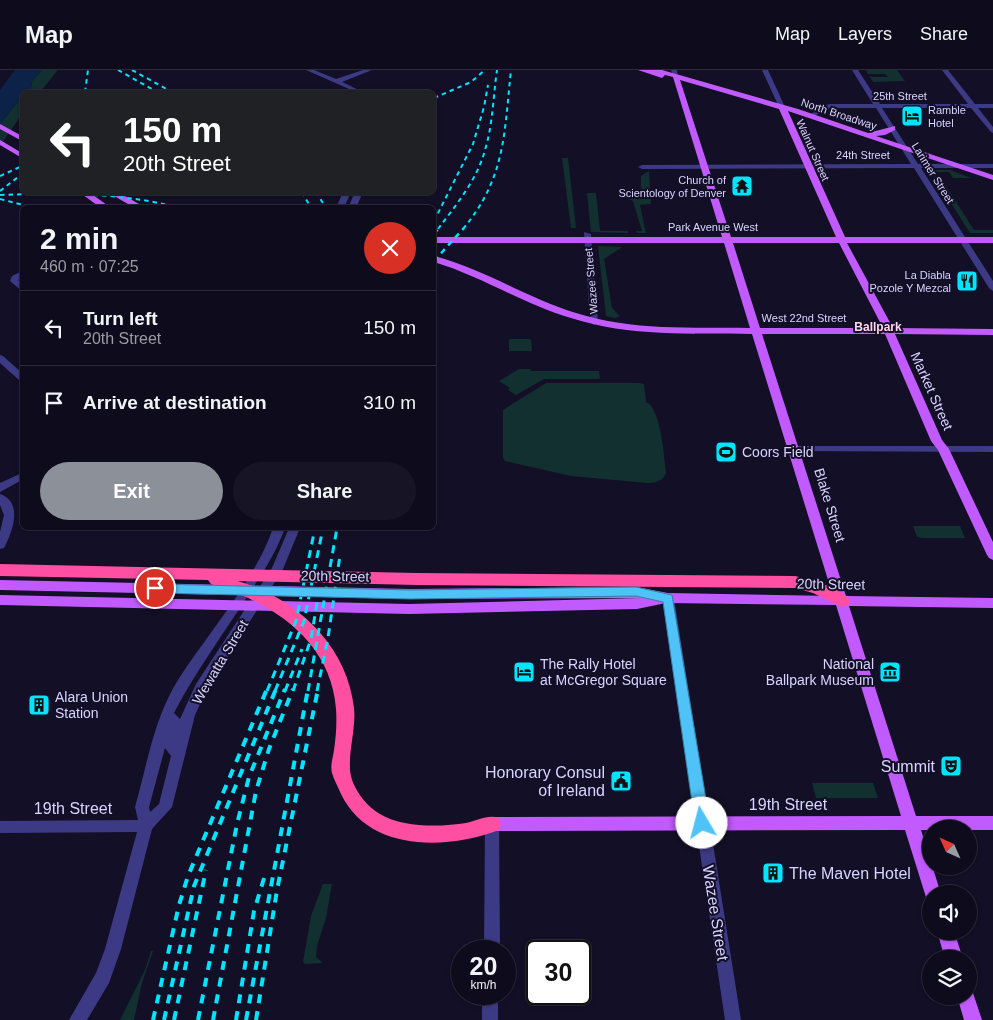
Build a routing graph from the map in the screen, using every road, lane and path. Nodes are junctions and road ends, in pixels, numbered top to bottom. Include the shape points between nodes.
1 (309, 70) edge
2 (369, 70) edge
3 (640, 70) edge
4 (655, 70) edge
5 (765, 70) edge
6 (855, 70) edge
7 (945, 70) edge
8 (675, 74) edge
9 (336, 82) junction
10 (355, 90) edge
11 (878, 106) junction
12 (973, 106) junction
13 (993, 106) edge
14 (782, 107) junction
15 (810, 116) junction
16 (0, 126) edge
17 (892, 128) junction
18 (993, 131) edge
19 (864, 134) junction
20 (20, 138) edge
21 (0, 142) edge
22 (904, 147) junction
23 (20, 155) edge
24 (705, 166) junction
25 (808, 166) junction
26 (916, 166) junction
27 (959, 166) junction
28 (993, 166) edge
29 (642, 167) dead end
30 (993, 178) edge
31 (88, 195) edge
32 (117, 195) edge
33 (102, 205) edge
34 (136, 205) edge
35 (587, 237) junction
36 (436, 240) edge
37 (728, 240) junction
38 (842, 240) junction
39 (962, 240) junction
40 (993, 240) edge
41 (436, 260) edge
42 (19, 276) edge
43 (20, 286) edge
44 (993, 288) edge
45 (594, 322) junction
46 (756, 331) junction
47 (888, 331) junction
48 (993, 332) edge
49 (0, 358) edge
50 (20, 376) edge
51 (800, 449) junction
52 (943, 449) junction
53 (993, 449) edge
54 (20, 477) edge
55 (0, 488) edge
56 (0, 498) edge
57 (278, 530) edge
58 (293, 530) edge
59 (0, 545) edge
60 (993, 555) edge
61 (0, 570) edge
62 (158, 572) junction
63 (0, 585) edge
64 (668, 598) junction
65 (0, 600) edge
66 (842, 601) junction
67 (993, 603) edge
68 (167, 715) junction
69 (178, 755) junction
70 (702, 823) junction
71 (911, 823) junction
72 (993, 823) edge
73 (492, 824) junction
74 (0, 826) edge
75 (146, 826) junction
76 (931, 885) edge
77 (492, 940) edge
78 (490, 1005) edge
79 (969, 1005) edge
80 (77, 1020) edge
81 (490, 1020) edge
82 (733, 1020) edge
83 (973, 1020) edge

1 - 9 street
2 - 9 street
3 - 8 main road, North Broadway via 667,77
4 - 8 main road, North Broadway
5 - 14 street, Walnut Street
6 - 11 street, Larimer Street
7 - 12 street
8 - 14 main road, North Broadway
8 - 24 main road, Blake Street
9 - 10 street
11 - 12 street, 25th Street
11 - 15 street, 25th Street via 829,106
11 - 17 street, Larimer Street
12 - 13 street, 25th Street
12 - 18 street
14 - 15 main road, North Broadway
14 - 25 main road, Walnut Street
15 - 19 main road, North Broadway
16 - 20 main road
17 - 19 main road via 882,133
17 - 22 street, Larimer Street
19 - 22 main road, North Broadway
21 - 23 main road
22 - 26 street, Larimer Street
22 - 27 main road, North Broadway
24 - 25 street, 24th Street
24 - 29 street, 24th Street
24 - 37 main road, Blake Street
25 - 26 street, 24th Street
25 - 38 main road, Walnut Street
26 - 27 street, 24th Street
26 - 39 street, Larimer Street
27 - 28 street, 24th Street
27 - 30 main road, North Broadway
31 - 33 main road
32 - 34 main road
35 - 36 main road, Park Avenue West
35 - 37 main road, Park Avenue West via 597,240
35 - 45 street, Wazee Street
37 - 38 main road, Park Avenue West
37 - 46 main road, Blake Street
38 - 39 main road, Park Avenue West
38 - 47 main road, Market Street
39 - 40 main road, Park Avenue West
39 - 44 street, Larimer Street
41 - 45 main road via 551,308
42 - 43 street via 15,282
45 - 46 main road, West 22nd Street via 645,330
46 - 47 main road, West 22nd Street
46 - 51 main road, Blake Street
47 - 48 main road, West 22nd Street
47 - 52 main road, Market Street
49 - 50 street
51 - 52 street
51 - 66 main road, Blake Street
52 - 53 street
52 - 60 main road, Market Street
54 - 55 street
56 - 59 street via 10,515
57 - 68 street, Wewatta Street via 260,568 182,685
58 - 69 street, Wewatta Street via 277,569 201,688 188,715
61 - 62 highway
62 - 66 highway via 417,580 796,582 818,588
62 - 73 highway via 200,576 243,587 280,605 306,627 336,670 343,695 345,730 341,771 352,798 366,816 389,829 407,833 463,832
63 - 64 main road, 20th Street via 410,594 636,592
64 - 65 main road, 20th Street via 637,604 409,609
64 - 66 main road, 20th Street
64 - 70 street, Wazee Street
66 - 67 main road, 20th Street
66 - 71 main road, Blake Street
68 - 69 street via 175,721 169,743
68 - 75 street, Wewatta Street via 142,807
69 - 75 street, Wewatta Street via 165,807
70 - 71 main road, 19th Street
70 - 73 main road, 19th Street
70 - 82 street, Wazee Street
71 - 72 main road, 19th Street
71 - 76 main road, Blake Street
73 - 77 street
74 - 75 street, 19th Street
75 - 80 street, Wewatta Street via 113,949 96,991
78 - 81 street
79 - 83 main road

